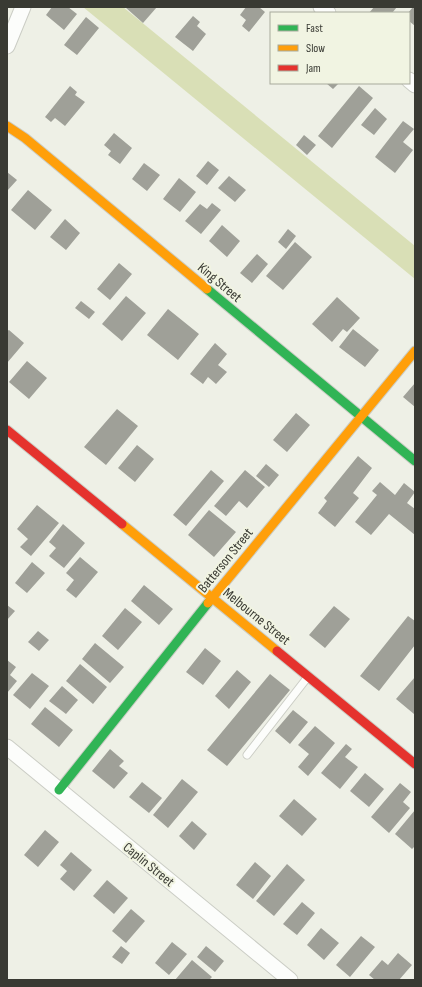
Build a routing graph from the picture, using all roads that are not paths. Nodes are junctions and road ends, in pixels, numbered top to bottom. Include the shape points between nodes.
1 (23, 7) edge
2 (7, 46) edge
3 (7, 126) edge
4 (415, 351) edge
5 (361, 417) junction
6 (7, 430) edge
7 (415, 461) edge
8 (212, 598) junction
9 (308, 677) junction
10 (7, 747) edge
11 (247, 755) dead end
12 (415, 764) edge
13 (60, 790) junction
14 (290, 980) edge

1 - 2 street
3 - 5 street, King Street via 31,143
4 - 5 street, Batterson Street
5 - 7 street, King Street
5 - 8 street, Batterson Street
6 - 8 street, Melbourne Street
8 - 9 street, Melbourne Street
8 - 13 street, Batterson Street
9 - 11 lane
9 - 12 street, Melbourne Street
10 - 13 street, Caplin Street
13 - 14 street, Caplin Street

